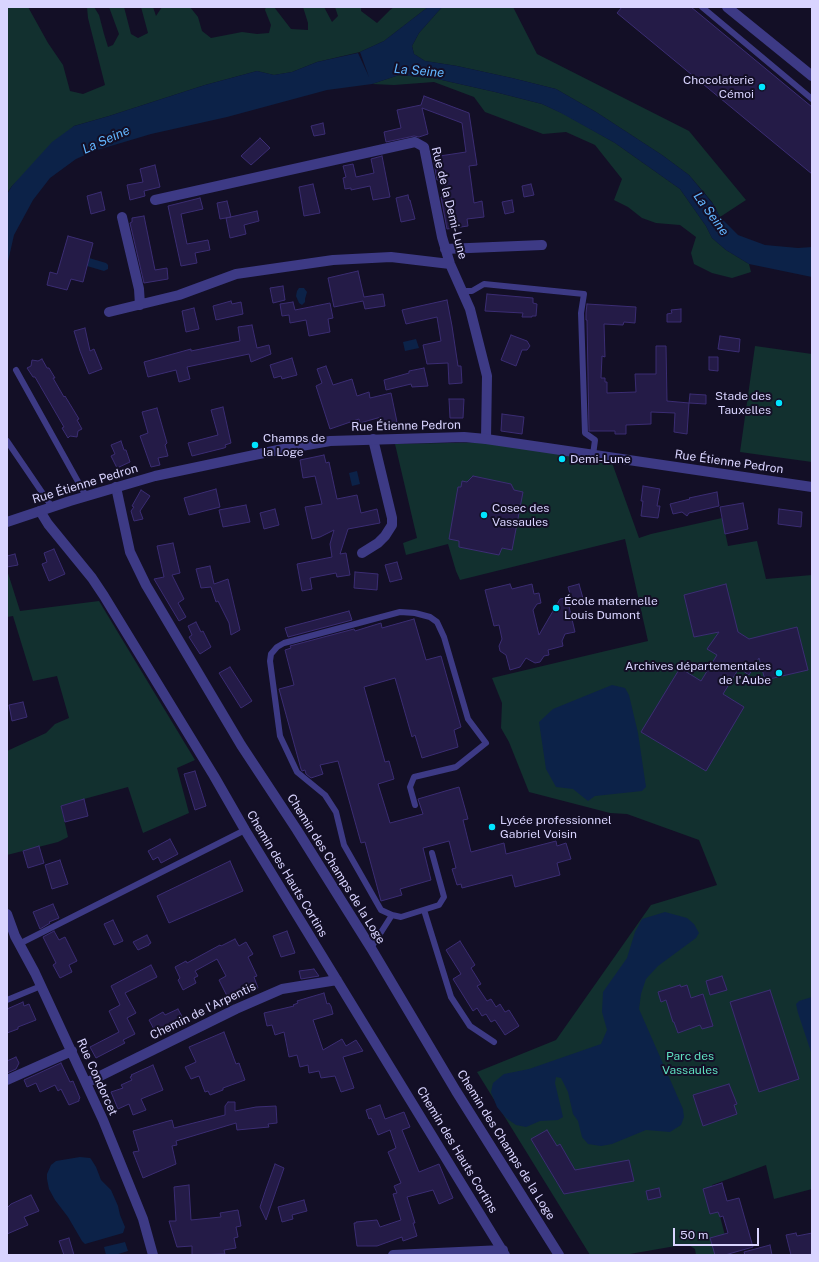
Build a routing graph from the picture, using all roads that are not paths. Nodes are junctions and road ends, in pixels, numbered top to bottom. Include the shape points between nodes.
1 (702, 7) edge
2 (727, 7) edge
3 (812, 76) edge
4 (812, 99) edge
5 (155, 200) dead end
6 (122, 217) dead end
7 (542, 245) dead end
8 (446, 249) junction
9 (450, 264) junction
10 (462, 291) junction
11 (140, 305) junction
12 (109, 312) dead end
13 (16, 370) dead end
14 (373, 439) junction
15 (486, 439) junction
16 (7, 441) edge
17 (593, 455) junction
18 (116, 487) junction
19 (812, 487) edge
20 (86, 496) junction
21 (52, 507) junction
22 (40, 511) junction
23 (7, 522) edge
24 (362, 553) dead end
25 (415, 805) dead end
26 (245, 830) junction
27 (432, 853) dead end
28 (424, 910) junction
29 (7, 914) edge
30 (392, 915) junction
31 (14, 940) edge
32 (371, 948) junction
33 (337, 980) junction
34 (41, 986) junction
35 (7, 1000) edge
36 (494, 1042) dead end
37 (72, 1051) junction
38 (7, 1080) edge
39 (86, 1083) junction
40 (504, 1252) edge
41 (153, 1255) edge
42 (393, 1255) edge
43 (559, 1255) edge

1 - 4 lane
2 - 3 street
5 - 8 street, Rue de la Demi-Lune via 415,142 424,147
6 - 11 street via 139,289
7 - 8 street
8 - 9 street, Rue de la Demi-Lune
9 - 10 street, Rue de la Demi-Lune
9 - 11 street via 391,257 333,260 236,274 179,295
10 - 15 street, Rue de la Demi-Lune via 470,308 487,376
10 - 17 lane via 472,291 484,284 584,294 581,313 585,433 595,440
11 - 12 street
13 - 20 lane
14 - 15 street, Rue Étienne Pedron
14 - 18 street, Rue Étienne Pedron via 330,440 286,448
14 - 24 street via 392,525 378,543
15 - 17 street, Rue Étienne Pedron
16 - 21 lane
17 - 19 street, Rue Étienne Pedron
18 - 20 street, Rue Étienne Pedron
18 - 32 street, Chemin des Champs de la Loge via 130,552 146,585 241,745
20 - 21 street, Rue Étienne Pedron
21 - 22 street, Rue Étienne Pedron
22 - 23 street, Rue Étienne Pedron
22 - 26 street, Chemin des Hauts Cortins via 104,596
25 - 30 lane via 410,787 414,777 456,767 486,743 468,719 444,637 437,622 430,617 400,612 277,647 271,654 270,661 280,736 297,772 325,795 336,812 344,845 381,910
26 - 31 lane
26 - 33 street, Chemin des Hauts Cortins
27 - 28 lane via 444,897 438,905
28 - 30 lane via 401,918
28 - 36 lane via 451,997 470,1026
29 - 31 street, Rue Condorcet
30 - 32 lane
31 - 34 street, Rue Condorcet
32 - 43 street, Chemin des Champs de la Loge via 456,1091
33 - 39 street, Chemin de l'Arpentis via 282,988
33 - 40 street, Chemin des Hauts Cortins
34 - 35 lane
34 - 37 street, Rue Condorcet
37 - 38 street
37 - 39 street, Rue Condorcet
39 - 41 street, Rue Condorcet via 143,1219
40 - 42 street

